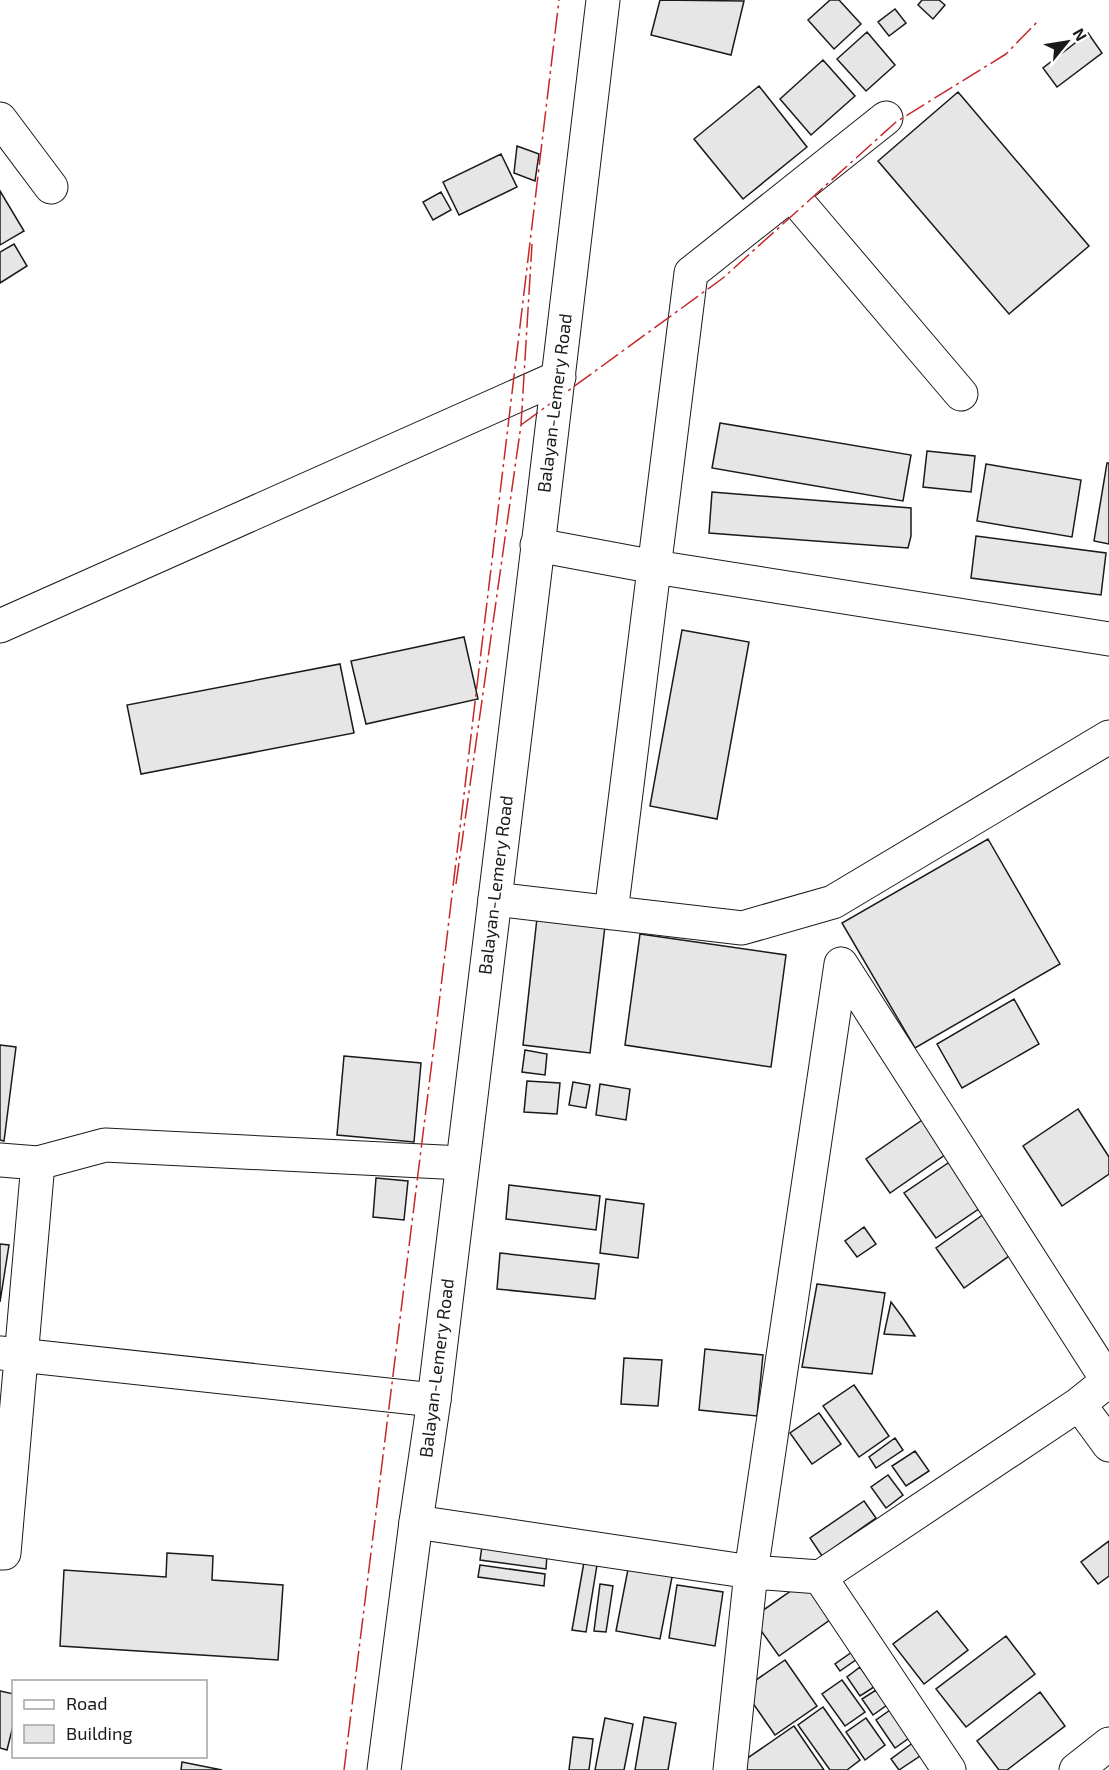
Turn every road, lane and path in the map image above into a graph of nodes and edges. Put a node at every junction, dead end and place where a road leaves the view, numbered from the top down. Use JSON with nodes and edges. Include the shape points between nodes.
{"nodes":[{"id":1,"x":603,"y":0,"type":"edge"},
{"id":2,"x":886,"y":118,"type":"dead end"},
{"id":3,"x":0,"y":119,"type":"edge"},
{"id":4,"x":51,"y":187,"type":"dead end"},
{"id":5,"x":791,"y":194,"type":"junction"},
{"id":6,"x":559,"y":377,"type":"junction"},
{"id":7,"x":960,"y":394,"type":"dead end"},
{"id":8,"x":537,"y":545,"type":"junction"},
{"id":9,"x":655,"y":567,"type":"junction"},
{"id":10,"x":0,"y":626,"type":"edge"},
{"id":11,"x":1109,"y":639,"type":"edge"},
{"id":12,"x":1109,"y":737,"type":"edge"},
{"id":13,"x":495,"y":898,"type":"junction"},
{"id":14,"x":611,"y":913,"type":"junction"},
{"id":15,"x":0,"y":1160,"type":"edge"},
{"id":16,"x":39,"y":1163,"type":"junction"},
{"id":17,"x":462,"y":1163,"type":"junction"},
{"id":18,"x":11,"y":1354,"type":"edge"},
{"id":19,"x":1108,"y":1380,"type":"edge"},
{"id":20,"x":434,"y":1400,"type":"junction"},
{"id":21,"x":1079,"y":1404,"type":"junction"},
{"id":22,"x":1109,"y":1445,"type":"edge"},
{"id":23,"x":416,"y":1522,"type":"junction"},
{"id":24,"x":0,"y":1553,"type":"edge"},
{"id":25,"x":751,"y":1572,"type":"junction"},
{"id":26,"x":820,"y":1577,"type":"junction"},
{"id":27,"x":1109,"y":1744,"type":"edge"},
{"id":28,"x":384,"y":1770,"type":"edge"},
{"id":29,"x":730,"y":1770,"type":"edge"},
{"id":30,"x":949,"y":1770,"type":"edge"},
{"id":31,"x":1076,"y":1770,"type":"edge"}],
"edges":[{"from":1,"to":6,"type":"street","name":"Balayan-Lemery Road"},
{"from":2,"to":5,"type":"street"},
{"from":3,"to":4,"type":"street"},
{"from":5,"to":7,"type":"street"},
{"from":5,"to":9,"type":"street","via":[[691,273]]},
{"from":6,"to":8,"type":"street","name":"Balayan-Lemery Road"},
{"from":6,"to":10,"type":"street"},
{"from":8,"to":9,"type":"street"},
{"from":8,"to":13,"type":"street","name":"Balayan-Lemery Road"},
{"from":9,"to":11,"type":"street"},
{"from":9,"to":14,"type":"street"},
{"from":12,"to":14,"type":"street","via":[[833,902],[742,928]]},
{"from":13,"to":14,"type":"street"},
{"from":13,"to":17,"type":"street","name":"Balayan-Lemery Road"},
{"from":15,"to":16,"type":"street"},
{"from":16,"to":17,"type":"street","via":[[105,1145]]},
{"from":16,"to":18,"type":"street"},
{"from":17,"to":20,"type":"street","name":"Balayan-Lemery Road"},
{"from":18,"to":20,"type":"street"},
{"from":18,"to":24,"type":"street","via":[[4,1553]]},
{"from":19,"to":21,"type":"street"},
{"from":19,"to":25,"type":"street","via":[[842,964]]},
{"from":20,"to":23,"type":"street","name":"Balayan-Lemery Road"},
{"from":21,"to":22,"type":"street"},
{"from":21,"to":26,"type":"street"},
{"from":23,"to":25,"type":"street"},
{"from":23,"to":28,"type":"street","name":"Balayan-Lemery Road"},
{"from":25,"to":26,"type":"street"},
{"from":25,"to":29,"type":"street"},
{"from":26,"to":30,"type":"street"},
{"from":27,"to":31,"type":"street"}]}
